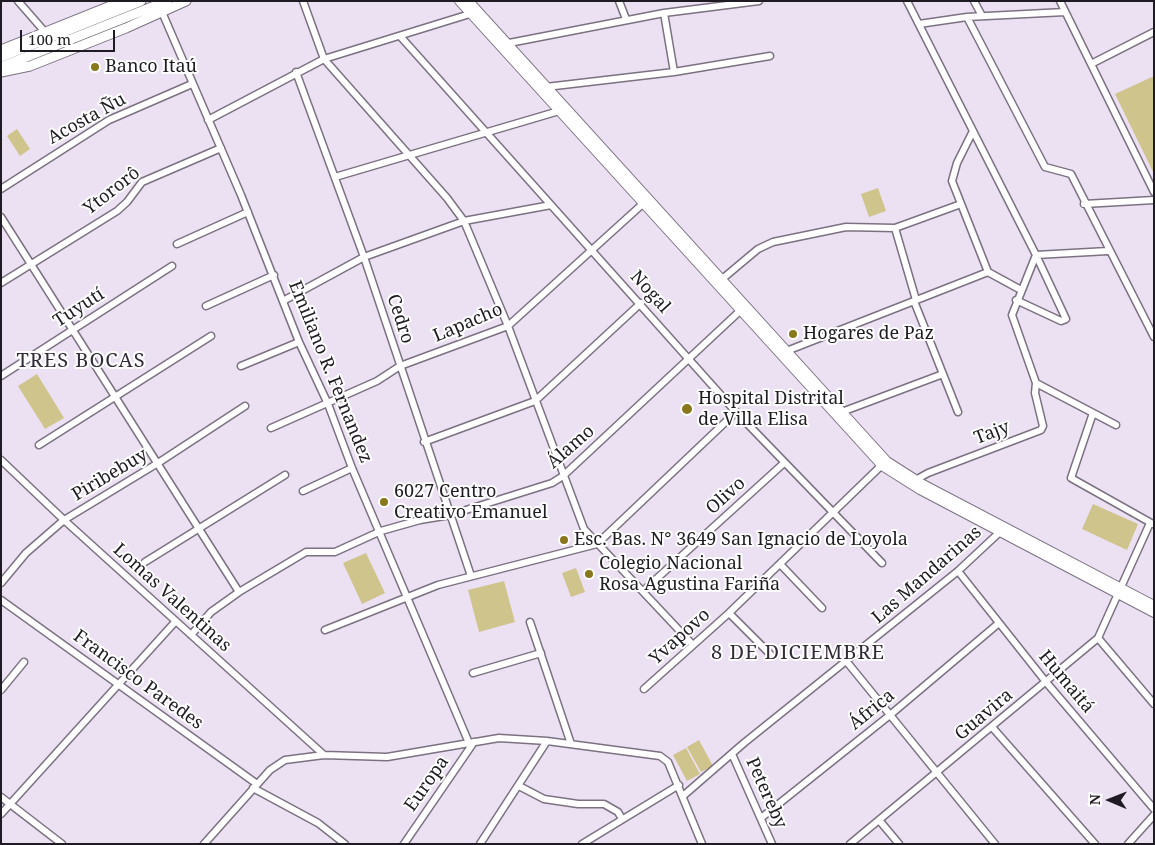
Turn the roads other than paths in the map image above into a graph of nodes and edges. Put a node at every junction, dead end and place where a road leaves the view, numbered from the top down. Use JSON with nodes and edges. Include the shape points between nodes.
{"nodes":[{"id":1,"x":18,"y":1,"type":"edge"},
{"id":2,"x":122,"y":1,"type":"edge"},
{"id":3,"x":141,"y":1,"type":"edge"},
{"id":4,"x":167,"y":1,"type":"edge"},
{"id":5,"x":186,"y":1,"type":"edge"},
{"id":6,"x":303,"y":1,"type":"edge"},
{"id":7,"x":459,"y":1,"type":"edge"},
{"id":8,"x":469,"y":1,"type":"edge"},
{"id":9,"x":620,"y":1,"type":"edge"},
{"id":10,"x":906,"y":1,"type":"edge"},
{"id":11,"x":974,"y":1,"type":"edge"},
{"id":12,"x":1060,"y":1,"type":"edge"},
{"id":13,"x":755,"y":2,"type":"edge"},
{"id":14,"x":162,"y":12,"type":"junction"},
{"id":15,"x":479,"y":12,"type":"junction"},
{"id":16,"x":664,"y":12,"type":"junction"},
{"id":17,"x":1065,"y":12,"type":"junction"},
{"id":18,"x":470,"y":14,"type":"junction"},
{"id":19,"x":982,"y":16,"type":"junction"},
{"id":20,"x":967,"y":17,"type":"junction"},
{"id":21,"x":626,"y":19,"type":"junction"},
{"id":22,"x":919,"y":24,"type":"junction"},
{"id":23,"x":45,"y":32,"type":"junction"},
{"id":24,"x":1154,"y":32,"type":"edge"},
{"id":25,"x":400,"y":36,"type":"junction"},
{"id":26,"x":503,"y":44,"type":"junction"},
{"id":27,"x":1,"y":50,"type":"edge"},
{"id":28,"x":770,"y":56,"type":"dead end"},
{"id":29,"x":1,"y":57,"type":"edge"},
{"id":30,"x":324,"y":59,"type":"junction"},
{"id":31,"x":1092,"y":64,"type":"junction"},
{"id":32,"x":1,"y":67,"type":"edge"},
{"id":33,"x":1,"y":72,"type":"edge"},
{"id":34,"x":296,"y":72,"type":"junction"},
{"id":35,"x":674,"y":72,"type":"junction"},
{"id":36,"x":192,"y":84,"type":"junction"},
{"id":37,"x":546,"y":87,"type":"junction"},
{"id":38,"x":550,"y":96,"type":"junction"},
{"id":39,"x":559,"y":111,"type":"junction"},
{"id":40,"x":208,"y":120,"type":"junction"},
{"id":41,"x":973,"y":131,"type":"junction"},
{"id":42,"x":486,"y":132,"type":"junction"},
{"id":43,"x":221,"y":148,"type":"junction"},
{"id":44,"x":407,"y":154,"type":"junction"},
{"id":45,"x":335,"y":177,"type":"junction"},
{"id":46,"x":1,"y":189,"type":"edge"},
{"id":47,"x":1154,"y":192,"type":"edge"},
{"id":48,"x":1154,"y":200,"type":"edge"},
{"id":49,"x":645,"y":202,"type":"junction"},
{"id":50,"x":960,"y":204,"type":"junction"},
{"id":51,"x":1084,"y":204,"type":"junction"},
{"id":52,"x":551,"y":205,"type":"junction"},
{"id":53,"x":248,"y":212,"type":"junction"},
{"id":54,"x":1,"y":217,"type":"edge"},
{"id":55,"x":464,"y":222,"type":"junction"},
{"id":56,"x":895,"y":228,"type":"junction"},
{"id":57,"x":177,"y":244,"type":"dead end"},
{"id":58,"x":591,"y":251,"type":"junction"},
{"id":59,"x":1108,"y":251,"type":"junction"},
{"id":60,"x":1036,"y":255,"type":"junction"},
{"id":61,"x":364,"y":257,"type":"junction"},
{"id":62,"x":32,"y":264,"type":"junction"},
{"id":63,"x":172,"y":266,"type":"dead end"},
{"id":64,"x":988,"y":272,"type":"junction"},
{"id":65,"x":274,"y":275,"type":"junction"},
{"id":66,"x":721,"y":280,"type":"junction"},
{"id":67,"x":1,"y":283,"type":"edge"},
{"id":68,"x":1021,"y":290,"type":"junction"},
{"id":69,"x":284,"y":300,"type":"junction"},
{"id":70,"x":915,"y":300,"type":"junction"},
{"id":71,"x":1016,"y":300,"type":"junction"},
{"id":72,"x":641,"y":303,"type":"junction"},
{"id":73,"x":206,"y":306,"type":"dead end"},
{"id":74,"x":743,"y":308,"type":"junction"},
{"id":75,"x":508,"y":326,"type":"junction"},
{"id":76,"x":74,"y":330,"type":"junction"},
{"id":77,"x":212,"y":336,"type":"dead end"},
{"id":78,"x":1154,"y":337,"type":"edge"},
{"id":79,"x":299,"y":342,"type":"junction"},
{"id":80,"x":783,"y":353,"type":"junction"},
{"id":81,"x":690,"y":359,"type":"junction"},
{"id":82,"x":241,"y":366,"type":"dead end"},
{"id":83,"x":400,"y":366,"type":"junction"},
{"id":84,"x":943,"y":374,"type":"junction"},
{"id":85,"x":1,"y":376,"type":"edge"},
{"id":86,"x":1036,"y":383,"type":"junction"},
{"id":87,"x":115,"y":396,"type":"junction"},
{"id":88,"x":536,"y":401,"type":"junction"},
{"id":89,"x":328,"y":404,"type":"junction"},
{"id":90,"x":245,"y":406,"type":"dead end"},
{"id":91,"x":736,"y":412,"type":"junction"},
{"id":92,"x":958,"y":412,"type":"dead end"},
{"id":93,"x":839,"y":413,"type":"junction"},
{"id":94,"x":1094,"y":413,"type":"junction"},
{"id":95,"x":1116,"y":425,"type":"dead end"},
{"id":96,"x":271,"y":428,"type":"dead end"},
{"id":97,"x":424,"y":442,"type":"junction"},
{"id":98,"x":38,"y":445,"type":"dead end"},
{"id":99,"x":1,"y":460,"type":"edge"},
{"id":100,"x":784,"y":463,"type":"junction"},
{"id":101,"x":885,"y":463,"type":"junction"},
{"id":102,"x":158,"y":464,"type":"junction"},
{"id":103,"x":352,"y":468,"type":"junction"},
{"id":104,"x":285,"y":475,"type":"dead end"},
{"id":105,"x":563,"y":476,"type":"junction"},
{"id":106,"x":912,"y":482,"type":"junction"},
{"id":107,"x":303,"y":491,"type":"dead end"},
{"id":108,"x":832,"y":514,"type":"junction"},
{"id":109,"x":450,"y":515,"type":"junction"},
{"id":110,"x":64,"y":520,"type":"junction"},
{"id":111,"x":1152,"y":523,"type":"edge"},
{"id":112,"x":198,"y":527,"type":"junction"},
{"id":113,"x":1002,"y":530,"type":"junction"},
{"id":114,"x":381,"y":531,"type":"junction"},
{"id":115,"x":597,"y":544,"type":"junction"},
{"id":116,"x":145,"y":562,"type":"dead end"},
{"id":117,"x":882,"y":563,"type":"dead end"},
{"id":118,"x":780,"y":564,"type":"junction"},
{"id":119,"x":958,"y":571,"type":"junction"},
{"id":120,"x":471,"y":576,"type":"junction"},
{"id":121,"x":1,"y":583,"type":"edge"},
{"id":122,"x":643,"y":591,"type":"junction"},
{"id":123,"x":1119,"y":591,"type":"junction"},
{"id":124,"x":239,"y":592,"type":"junction"},
{"id":125,"x":407,"y":596,"type":"junction"},
{"id":126,"x":1,"y":600,"type":"edge"},
{"id":127,"x":1154,"y":605,"type":"edge"},
{"id":128,"x":822,"y":608,"type":"dead end"},
{"id":129,"x":729,"y":613,"type":"junction"},
{"id":130,"x":1154,"y":613,"type":"edge"},
{"id":131,"x":175,"y":622,"type":"junction"},
{"id":132,"x":530,"y":622,"type":"dead end"},
{"id":133,"x":999,"y":623,"type":"junction"},
{"id":134,"x":326,"y":630,"type":"dead end"},
{"id":135,"x":191,"y":635,"type":"junction"},
{"id":136,"x":1098,"y":638,"type":"junction"},
{"id":137,"x":693,"y":645,"type":"junction"},
{"id":138,"x":541,"y":652,"type":"junction"},
{"id":139,"x":771,"y":655,"type":"dead end"},
{"id":140,"x":24,"y":662,"type":"dead end"},
{"id":141,"x":847,"y":662,"type":"junction"},
{"id":142,"x":472,"y":673,"type":"dead end"},
{"id":143,"x":1046,"y":682,"type":"junction"},
{"id":144,"x":119,"y":684,"type":"junction"},
{"id":145,"x":644,"y":689,"type":"dead end"},
{"id":146,"x":1,"y":690,"type":"edge"},
{"id":147,"x":1154,"y":704,"type":"edge"},
{"id":148,"x":890,"y":715,"type":"junction"},
{"id":149,"x":992,"y":727,"type":"junction"},
{"id":150,"x":547,"y":741,"type":"junction"},
{"id":151,"x":472,"y":743,"type":"junction"},
{"id":152,"x":572,"y":744,"type":"junction"},
{"id":153,"x":732,"y":754,"type":"junction"},
{"id":154,"x":324,"y":755,"type":"junction"},
{"id":155,"x":937,"y":772,"type":"junction"},
{"id":156,"x":255,"y":786,"type":"junction"},
{"id":157,"x":519,"y":786,"type":"junction"},
{"id":158,"x":679,"y":786,"type":"junction"},
{"id":159,"x":683,"y":796,"type":"junction"},
{"id":160,"x":1,"y":797,"type":"edge"},
{"id":161,"x":11,"y":804,"type":"junction"},
{"id":162,"x":1154,"y":809,"type":"edge"},
{"id":163,"x":1,"y":814,"type":"edge"},
{"id":164,"x":1154,"y":815,"type":"edge"},
{"id":165,"x":761,"y":818,"type":"junction"},
{"id":166,"x":622,"y":820,"type":"junction"},
{"id":167,"x":878,"y":820,"type":"junction"},
{"id":168,"x":700,"y":843,"type":"edge"},
{"id":169,"x":62,"y":844,"type":"edge"},
{"id":170,"x":204,"y":844,"type":"edge"},
{"id":171,"x":345,"y":844,"type":"edge"},
{"id":172,"x":404,"y":844,"type":"edge"},
{"id":173,"x":480,"y":844,"type":"edge"},
{"id":174,"x":582,"y":844,"type":"edge"},
{"id":175,"x":772,"y":844,"type":"edge"},
{"id":176,"x":850,"y":844,"type":"edge"},
{"id":177,"x":899,"y":844,"type":"edge"},
{"id":178,"x":995,"y":844,"type":"edge"},
{"id":179,"x":1095,"y":844,"type":"edge"},
{"id":180,"x":1128,"y":844,"type":"edge"}],
"edges":[{"from":1,"to":23,"type":"street"},
{"from":2,"to":23,"type":"highway"},
{"from":3,"to":29,"type":"highway"},
{"from":4,"to":32,"type":"highway"},
{"from":5,"to":14,"type":"highway"},
{"from":6,"to":30,"type":"street"},
{"from":7,"to":18,"type":"main road"},
{"from":8,"to":15,"type":"main road"},
{"from":9,"to":21,"type":"street"},
{"from":10,"to":22,"type":"street"},
{"from":11,"to":19,"type":"street"},
{"from":12,"to":17,"type":"street"},
{"from":13,"to":16,"type":"street"},
{"from":14,"to":33,"type":"highway","via":[[30,66]]},
{"from":14,"to":36,"type":"street","name":"Emiliano R. Fernandez"},
{"from":15,"to":18,"type":"street"},
{"from":15,"to":26,"type":"main road"},
{"from":16,"to":21,"type":"street"},
{"from":16,"to":35,"type":"street"},
{"from":17,"to":19,"type":"street"},
{"from":17,"to":31,"type":"street"},
{"from":18,"to":25,"type":"street"},
{"from":18,"to":26,"type":"main road"},
{"from":19,"to":20,"type":"street"},
{"from":20,"to":22,"type":"street"},
{"from":20,"to":51,"type":"street","via":[[1045,167],[1069,172]]},
{"from":21,"to":26,"type":"street"},
{"from":22,"to":41,"type":"street"},
{"from":23,"to":27,"type":"highway"},
{"from":24,"to":31,"type":"street"},
{"from":25,"to":30,"type":"street"},
{"from":25,"to":42,"type":"street","name":"Nogal"},
{"from":26,"to":37,"type":"main road"},
{"from":26,"to":38,"type":"main road"},
{"from":28,"to":35,"type":"street"},
{"from":30,"to":34,"type":"street"},
{"from":30,"to":44,"type":"street"},
{"from":31,"to":47,"type":"street"},
{"from":34,"to":40,"type":"street"},
{"from":34,"to":45,"type":"street","name":"Cedro"},
{"from":35,"to":37,"type":"street"},
{"from":36,"to":40,"type":"street","name":"Emiliano R. Fernandez"},
{"from":36,"to":46,"type":"street","name":"Acosta Ñu","via":[[109,120]]},
{"from":37,"to":38,"type":"main road"},
{"from":38,"to":39,"type":"main road"},
{"from":38,"to":49,"type":"main road"},
{"from":39,"to":42,"type":"street"},
{"from":39,"to":49,"type":"main road"},
{"from":40,"to":43,"type":"street","name":"Emiliano R. Fernandez"},
{"from":41,"to":50,"type":"street","via":[[952,175]]},
{"from":41,"to":60,"type":"street"},
{"from":42,"to":44,"type":"street"},
{"from":42,"to":52,"type":"street","name":"Nogal"},
{"from":43,"to":53,"type":"street","name":"Emiliano R. Fernandez"},
{"from":43,"to":62,"type":"street","name":"Ytororô","via":[[142,182],[117,211]]},
{"from":44,"to":45,"type":"street"},
{"from":44,"to":55,"type":"street"},
{"from":45,"to":61,"type":"street","name":"Cedro"},
{"from":48,"to":51,"type":"street"},
{"from":49,"to":58,"type":"street","name":"Lapacho"},
{"from":49,"to":66,"type":"main road"},
{"from":49,"to":74,"type":"main road"},
{"from":50,"to":56,"type":"street"},
{"from":50,"to":64,"type":"street"},
{"from":51,"to":59,"type":"street"},
{"from":52,"to":55,"type":"street"},
{"from":52,"to":58,"type":"street","name":"Nogal"},
{"from":53,"to":57,"type":"street"},
{"from":53,"to":65,"type":"street","name":"Emiliano R. Fernandez"},
{"from":54,"to":62,"type":"street"},
{"from":55,"to":61,"type":"street"},
{"from":55,"to":75,"type":"street"},
{"from":56,"to":66,"type":"street","via":[[846,227],[773,242],[758,249]]},
{"from":56,"to":70,"type":"street"},
{"from":58,"to":72,"type":"street","name":"Nogal"},
{"from":58,"to":75,"type":"street","name":"Lapacho"},
{"from":59,"to":60,"type":"street"},
{"from":59,"to":78,"type":"street"},
{"from":60,"to":68,"type":"street"},
{"from":60,"to":71,"type":"street","via":[[1066,319],[1061,321]]},
{"from":61,"to":69,"type":"street"},
{"from":61,"to":83,"type":"street","name":"Cedro"},
{"from":62,"to":67,"type":"street","name":"Ytororô"},
{"from":62,"to":76,"type":"street"},
{"from":63,"to":76,"type":"street","name":"Tuyutí"},
{"from":64,"to":68,"type":"street"},
{"from":64,"to":70,"type":"street"},
{"from":65,"to":69,"type":"street","name":"Emiliano R. Fernandez"},
{"from":65,"to":73,"type":"street"},
{"from":66,"to":74,"type":"main road"},
{"from":68,"to":71,"type":"street"},
{"from":69,"to":79,"type":"street","name":"Emiliano R. Fernandez"},
{"from":70,"to":80,"type":"street"},
{"from":70,"to":84,"type":"street"},
{"from":71,"to":86,"type":"street","via":[[1012,315]]},
{"from":72,"to":81,"type":"street","name":"Nogal"},
{"from":72,"to":88,"type":"street"},
{"from":74,"to":80,"type":"main road"},
{"from":74,"to":81,"type":"street","name":"Álamo"},
{"from":75,"to":83,"type":"street","name":"Lapacho"},
{"from":75,"to":88,"type":"street"},
{"from":76,"to":85,"type":"street","name":"Tuyutí"},
{"from":76,"to":87,"type":"street"},
{"from":77,"to":87,"type":"street"},
{"from":79,"to":82,"type":"street"},
{"from":79,"to":89,"type":"street","name":"Emiliano R. Fernandez"},
{"from":80,"to":93,"type":"main road"},
{"from":81,"to":91,"type":"street","name":"Nogal"},
{"from":81,"to":105,"type":"street","name":"Álamo"},
{"from":83,"to":89,"type":"street","name":"Lapacho","via":[[377,381]]},
{"from":83,"to":97,"type":"street","name":"Cedro"},
{"from":84,"to":92,"type":"street"},
{"from":84,"to":93,"type":"street"},
{"from":86,"to":94,"type":"street"},
{"from":86,"to":106,"type":"street","name":"Tajy","via":[[1041,430]]},
{"from":87,"to":98,"type":"street"},
{"from":87,"to":102,"type":"street"},
{"from":88,"to":97,"type":"street"},
{"from":88,"to":105,"type":"street"},
{"from":89,"to":96,"type":"street","name":"Lapacho"},
{"from":89,"to":103,"type":"street","name":"Emiliano R. Fernandez"},
{"from":90,"to":102,"type":"street","name":"Piribebuy"},
{"from":91,"to":100,"type":"street","name":"Nogal"},
{"from":91,"to":115,"type":"street"},
{"from":93,"to":101,"type":"main road"},
{"from":94,"to":95,"type":"street"},
{"from":94,"to":111,"type":"street","via":[[1071,478]]},
{"from":97,"to":109,"type":"street","name":"Cedro"},
{"from":99,"to":110,"type":"street","name":"Lomas Valentinas"},
{"from":100,"to":108,"type":"street","name":"Nogal"},
{"from":100,"to":122,"type":"street","name":"Olivo"},
{"from":101,"to":106,"type":"main road"},
{"from":101,"to":108,"type":"street","name":"Yvapovo"},
{"from":102,"to":110,"type":"street","name":"Piribebuy"},
{"from":102,"to":112,"type":"street"},
{"from":103,"to":107,"type":"street"},
{"from":103,"to":114,"type":"street","name":"Emiliano R. Fernandez"},
{"from":104,"to":112,"type":"street"},
{"from":105,"to":109,"type":"street","name":"Álamo"},
{"from":105,"to":115,"type":"street","via":[[584,529]]},
{"from":106,"to":113,"type":"main road"},
{"from":108,"to":117,"type":"street","name":"Nogal"},
{"from":108,"to":118,"type":"street","name":"Yvapovo"},
{"from":109,"to":114,"type":"street","name":"Álamo"},
{"from":109,"to":120,"type":"street","name":"Cedro"},
{"from":110,"to":121,"type":"street","name":"Piribebuy","via":[[26,553]]},
{"from":110,"to":131,"type":"street","name":"Lomas Valentinas"},
{"from":111,"to":123,"type":"street","name":"Guavira"},
{"from":112,"to":116,"type":"street"},
{"from":112,"to":124,"type":"street"},
{"from":113,"to":119,"type":"street","name":"Las Mandarinas"},
{"from":113,"to":123,"type":"main road"},
{"from":114,"to":124,"type":"street","name":"Álamo","via":[[335,552],[306,552]]},
{"from":114,"to":125,"type":"street","name":"Emiliano R. Fernandez"},
{"from":115,"to":120,"type":"street"},
{"from":115,"to":122,"type":"street"},
{"from":118,"to":128,"type":"street"},
{"from":118,"to":129,"type":"street","name":"Yvapovo"},
{"from":119,"to":133,"type":"street","name":"Humaitá"},
{"from":119,"to":141,"type":"street","name":"Las Mandarinas"},
{"from":120,"to":125,"type":"street"},
{"from":122,"to":137,"type":"street"},
{"from":123,"to":127,"type":"main road"},
{"from":123,"to":130,"type":"main road"},
{"from":123,"to":136,"type":"street","name":"Guavira"},
{"from":124,"to":135,"type":"street","name":"Álamo","via":[[211,612]]},
{"from":125,"to":134,"type":"street"},
{"from":125,"to":151,"type":"street","name":"Emiliano R. Fernandez"},
{"from":126,"to":144,"type":"street","name":"Francisco Paredes"},
{"from":129,"to":137,"type":"street","name":"Yvapovo"},
{"from":129,"to":139,"type":"street"},
{"from":131,"to":135,"type":"street","name":"Lomas Valentinas"},
{"from":131,"to":144,"type":"street"},
{"from":132,"to":138,"type":"street"},
{"from":133,"to":143,"type":"street","name":"Humaitá"},
{"from":133,"to":148,"type":"street","name":"África"},
{"from":135,"to":154,"type":"street","name":"Lomas Valentinas"},
{"from":136,"to":143,"type":"street","name":"Guavira"},
{"from":136,"to":147,"type":"street"},
{"from":137,"to":145,"type":"street","name":"Yvapovo"},
{"from":138,"to":142,"type":"street"},
{"from":138,"to":152,"type":"street"},
{"from":140,"to":146,"type":"street"},
{"from":141,"to":148,"type":"street"},
{"from":141,"to":153,"type":"street","name":"Las Mandarinas"},
{"from":143,"to":149,"type":"street","name":"Guavira"},
{"from":143,"to":162,"type":"street","name":"Humaitá"},
{"from":144,"to":156,"type":"street","name":"Francisco Paredes"},
{"from":144,"to":161,"type":"street"},
{"from":148,"to":155,"type":"street"},
{"from":148,"to":165,"type":"street","name":"África"},
{"from":149,"to":155,"type":"street","name":"Guavira"},
{"from":149,"to":179,"type":"street"},
{"from":150,"to":151,"type":"street","via":[[500,738]]},
{"from":150,"to":152,"type":"street"},
{"from":150,"to":157,"type":"street"},
{"from":151,"to":154,"type":"street","via":[[387,757]]},
{"from":151,"to":172,"type":"street","name":"Europa"},
{"from":152,"to":158,"type":"street","via":[[660,756],[668,762]]},
{"from":153,"to":159,"type":"street","name":"Las Mandarinas"},
{"from":153,"to":165,"type":"street","name":"Petereby"},
{"from":154,"to":156,"type":"street","via":[[286,760],[270,770]]},
{"from":155,"to":167,"type":"street","name":"Guavira"},
{"from":155,"to":178,"type":"street"},
{"from":156,"to":170,"type":"street"},
{"from":156,"to":171,"type":"street","name":"Francisco Paredes","via":[[318,823]]},
{"from":157,"to":166,"type":"street","via":[[544,800],[604,804],[618,812]]},
{"from":157,"to":173,"type":"street"},
{"from":158,"to":159,"type":"street"},
{"from":158,"to":166,"type":"street"},
{"from":159,"to":168,"type":"street"},
{"from":160,"to":161,"type":"street"},
{"from":161,"to":163,"type":"street"},
{"from":161,"to":169,"type":"street"},
{"from":164,"to":180,"type":"street"},
{"from":165,"to":175,"type":"street","name":"Petereby"},
{"from":166,"to":174,"type":"street"},
{"from":167,"to":176,"type":"street","name":"Guavira"},
{"from":167,"to":177,"type":"street"}]}
